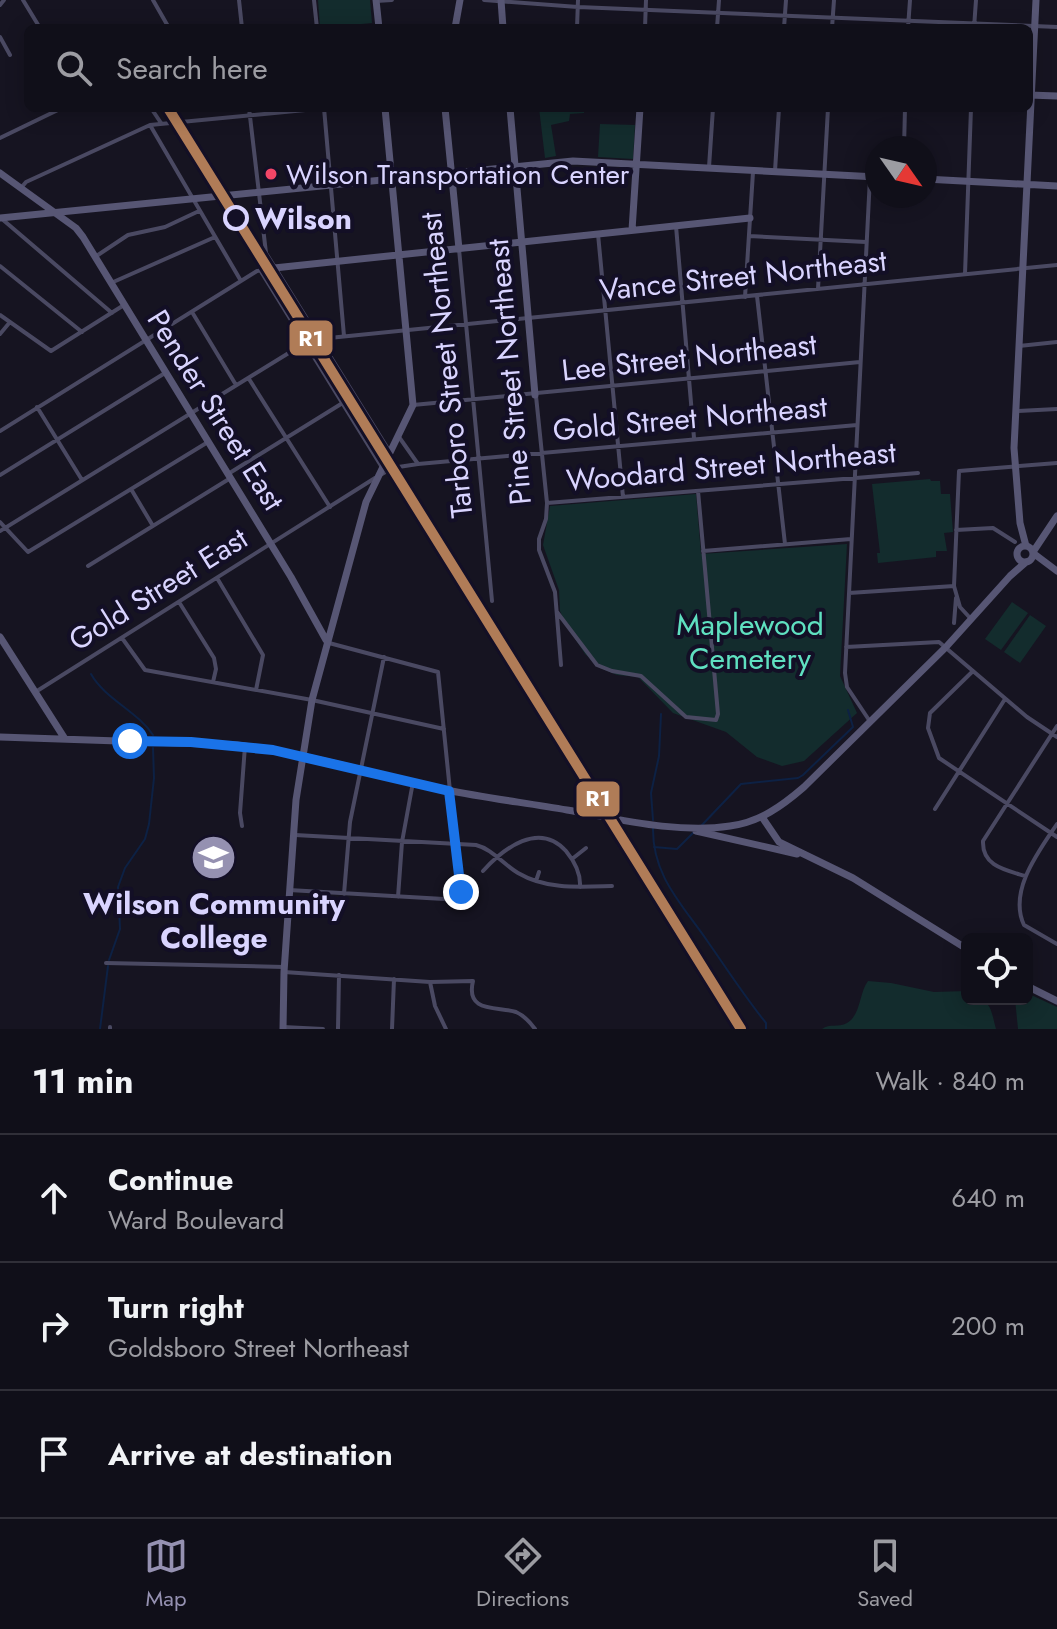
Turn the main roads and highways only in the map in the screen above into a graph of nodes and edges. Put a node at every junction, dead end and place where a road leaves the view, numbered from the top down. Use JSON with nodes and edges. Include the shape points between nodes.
{"nodes":[{"id":1,"x":460,"y":0,"type":"edge"},
{"id":2,"x":1036,"y":0,"type":"edge"},
{"id":3,"x":376,"y":1,"type":"edge"},
{"id":4,"x":501,"y":2,"type":"edge"},
{"id":5,"x":379,"y":24,"type":"edge"},
{"id":6,"x":456,"y":24,"type":"edge"},
{"id":7,"x":503,"y":24,"type":"edge"},
{"id":8,"x":1033,"y":54,"type":"edge"},
{"id":9,"x":1033,"y":95,"type":"edge"},
{"id":10,"x":1057,"y":96,"type":"edge"},
{"id":11,"x":385,"y":112,"type":"edge"},
{"id":12,"x":445,"y":112,"type":"edge"},
{"id":13,"x":510,"y":112,"type":"edge"},
{"id":14,"x":640,"y":112,"type":"edge"},
{"id":15,"x":1030,"y":112,"type":"edge"},
{"id":16,"x":636,"y":164,"type":"junction"},
{"id":17,"x":515,"y":167,"type":"junction"},
{"id":18,"x":0,"y":173,"type":"edge"},
{"id":19,"x":451,"y":173,"type":"junction"},
{"id":20,"x":865,"y":176,"type":"edge"},
{"id":21,"x":393,"y":178,"type":"junction"},
{"id":22,"x":937,"y":180,"type":"edge"},
{"id":23,"x":1028,"y":184,"type":"junction"},
{"id":24,"x":1057,"y":186,"type":"edge"},
{"id":25,"x":79,"y":210,"type":"junction"},
{"id":26,"x":53,"y":212,"type":"junction"},
{"id":27,"x":0,"y":218,"type":"edge"},
{"id":28,"x":750,"y":218,"type":"road end"},
{"id":29,"x":76,"y":228,"type":"junction"},
{"id":30,"x":632,"y":230,"type":"junction"},
{"id":31,"x":522,"y":242,"type":"junction"},
{"id":32,"x":459,"y":249,"type":"junction"},
{"id":33,"x":400,"y":255,"type":"junction"},
{"id":34,"x":270,"y":269,"type":"road end"},
{"id":35,"x":535,"y":395,"type":"road end"},
{"id":36,"x":1057,"y":516,"type":"edge"},
{"id":37,"x":1025,"y":552,"type":"junction"},
{"id":38,"x":1057,"y":571,"type":"edge"},
{"id":39,"x":0,"y":637,"type":"edge"},
{"id":40,"x":327,"y":642,"type":"junction"},
{"id":41,"x":4,"y":652,"type":"edge"},
{"id":42,"x":0,"y":737,"type":"edge"},
{"id":43,"x":65,"y":739,"type":"junction"},
{"id":44,"x":302,"y":756,"type":"junction"},
{"id":45,"x":762,"y":817,"type":"junction"},
{"id":46,"x":684,"y":828,"type":"junction"},
{"id":47,"x":818,"y":860,"type":"junction"},
{"id":48,"x":961,"y":945,"type":"edge"},
{"id":49,"x":1033,"y":989,"type":"edge"},
{"id":50,"x":1057,"y":1001,"type":"edge"},
{"id":51,"x":283,"y":1028,"type":"edge"}],
"edges":[{"from":1,"to":6,"type":"main road"},
{"from":2,"to":8,"type":"main road"},
{"from":3,"to":5,"type":"main road"},
{"from":4,"to":7,"type":"main road"},
{"from":9,"to":10,"type":"main road"},
{"from":11,"to":21,"type":"main road"},
{"from":12,"to":19,"type":"main road","name":"Tarboro Street Northeast"},
{"from":13,"to":17,"type":"main road","name":"Pine Street Northeast"},
{"from":14,"to":16,"type":"main road"},
{"from":15,"to":23,"type":"main road"},
{"from":16,"to":17,"type":"main road","via":[[573,161]]},
{"from":16,"to":20,"type":"main road"},
{"from":16,"to":30,"type":"main road"},
{"from":17,"to":19,"type":"main road"},
{"from":17,"to":31,"type":"main road","name":"Pine Street Northeast"},
{"from":18,"to":26,"type":"main road","name":"Pender Street East"},
{"from":19,"to":21,"type":"main road"},
{"from":19,"to":32,"type":"main road","name":"Tarboro Street Northeast"},
{"from":21,"to":25,"type":"main road"},
{"from":21,"to":33,"type":"main road"},
{"from":22,"to":23,"type":"main road"},
{"from":23,"to":24,"type":"main road"},
{"from":23,"to":37,"type":"main road","via":[[1015,412]]},
{"from":25,"to":26,"type":"main road"},
{"from":25,"to":29,"type":"main road","via":[[73,218]]},
{"from":26,"to":27,"type":"main road"},
{"from":26,"to":29,"type":"main road","name":"Pender Street East"},
{"from":28,"to":30,"type":"main road"},
{"from":29,"to":40,"type":"main road","name":"Pender Street East"},
{"from":30,"to":31,"type":"main road"},
{"from":31,"to":32,"type":"main road"},
{"from":31,"to":35,"type":"main road","name":"Pine Street Northeast"},
{"from":32,"to":33,"type":"main road"},
{"from":33,"to":34,"type":"main road"},
{"from":33,"to":40,"type":"main road","via":[[413,405],[366,502]]},
{"from":36,"to":37,"type":"main road"},
{"from":37,"to":38,"type":"main road"},
{"from":37,"to":45,"type":"main road","via":[[946,647],[804,787]]},
{"from":39,"to":41,"type":"main road"},
{"from":40,"to":44,"type":"main road"},
{"from":41,"to":43,"type":"main road"},
{"from":42,"to":43,"type":"main road"},
{"from":43,"to":44,"type":"main road","via":[[245,746]]},
{"from":44,"to":46,"type":"main road","via":[[449,791]]},
{"from":44,"to":51,"type":"main road"},
{"from":45,"to":46,"type":"main road","via":[[730,826]]},
{"from":45,"to":47,"type":"main road","via":[[779,842]]},
{"from":46,"to":47,"type":"main road"},
{"from":47,"to":48,"type":"main road"},
{"from":49,"to":50,"type":"main road"}]}
